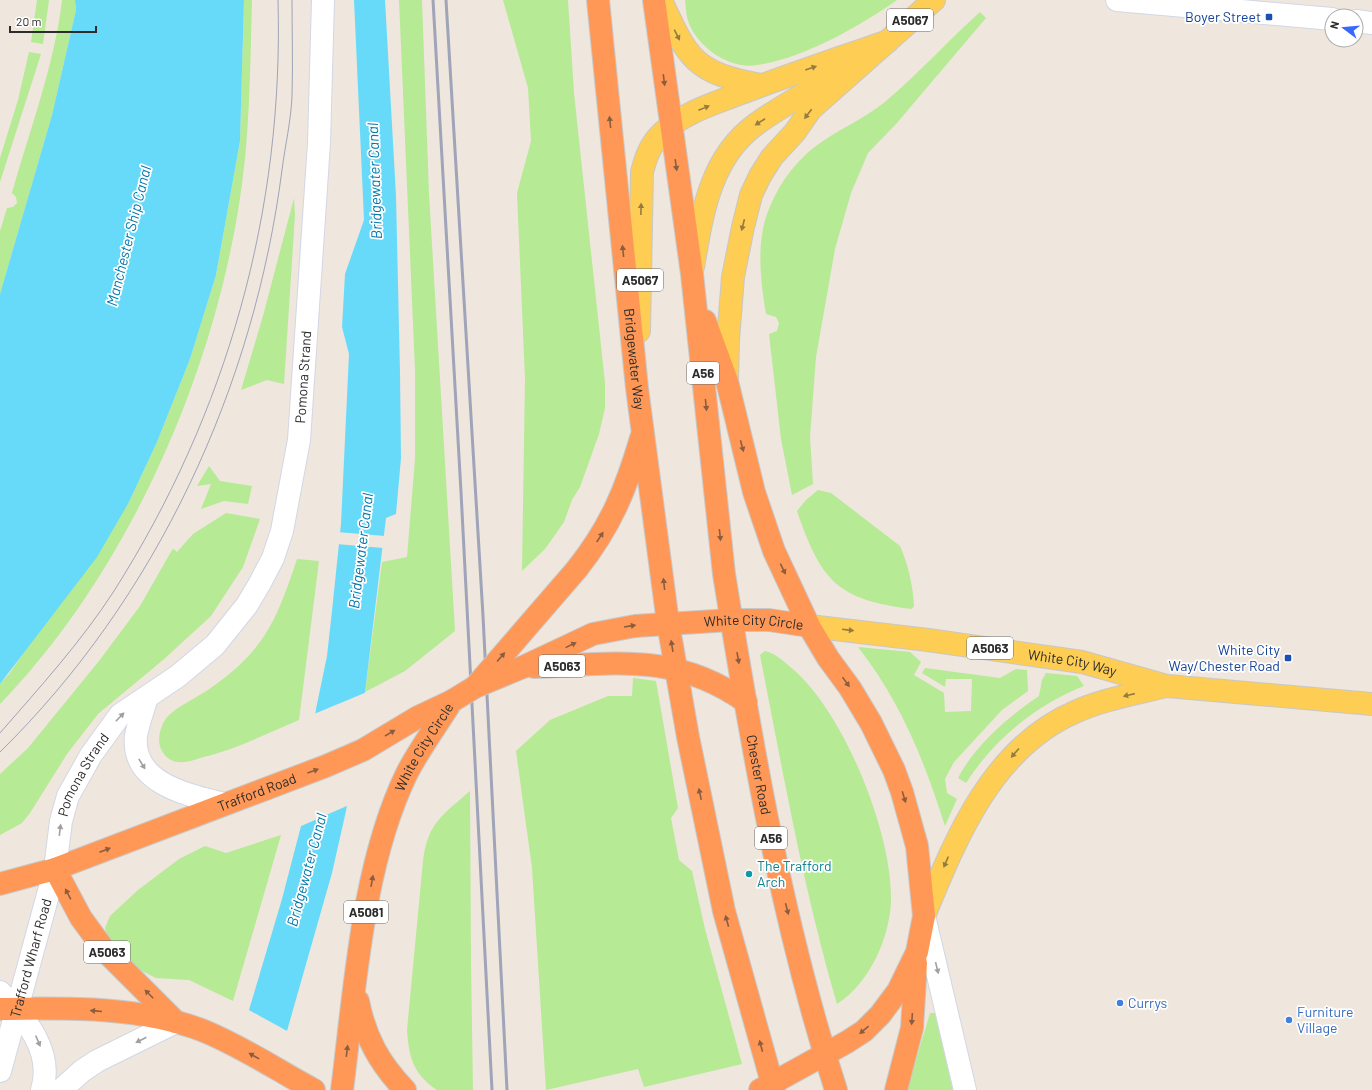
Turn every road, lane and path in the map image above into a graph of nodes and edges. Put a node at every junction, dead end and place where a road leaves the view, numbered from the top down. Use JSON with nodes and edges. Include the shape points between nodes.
{"nodes":[{"id":1,"x":323,"y":0,"type":"edge"},
{"id":2,"x":598,"y":0,"type":"edge"},
{"id":3,"x":654,"y":0,"type":"edge"},
{"id":4,"x":661,"y":0,"type":"edge"},
{"id":5,"x":934,"y":0,"type":"edge"},
{"id":6,"x":1117,"y":0,"type":"edge"},
{"id":7,"x":1324,"y":18,"type":"edge"},
{"id":8,"x":888,"y":41,"type":"junction"},
{"id":9,"x":761,"y":85,"type":"junction"},
{"id":10,"x":670,"y":127,"type":"junction"},
{"id":11,"x":692,"y":281,"type":"junction"},
{"id":12,"x":727,"y":381,"type":"junction"},
{"id":13,"x":637,"y":388,"type":"junction"},
{"id":14,"x":643,"y":433,"type":"junction"},
{"id":15,"x":731,"y":620,"type":"junction"},
{"id":16,"x":668,"y":623,"type":"junction"},
{"id":17,"x":809,"y":626,"type":"junction"},
{"id":18,"x":523,"y":667,"type":"junction"},
{"id":19,"x":676,"y":669,"type":"junction"},
{"id":20,"x":1167,"y":686,"type":"junction"},
{"id":21,"x":475,"y":687,"type":"junction"},
{"id":22,"x":146,"y":700,"type":"junction"},
{"id":23,"x":452,"y":701,"type":"junction"},
{"id":24,"x":746,"y":702,"type":"junction"},
{"id":25,"x":1372,"y":704,"type":"edge"},
{"id":26,"x":224,"y":804,"type":"junction"},
{"id":27,"x":55,"y":869,"type":"junction"},
{"id":28,"x":0,"y":884,"type":"edge"},
{"id":29,"x":924,"y":916,"type":"junction"},
{"id":30,"x":917,"y":952,"type":"junction"},
{"id":31,"x":355,"y":988,"type":"junction"},
{"id":32,"x":0,"y":992,"type":"edge"},
{"id":33,"x":8,"y":1009,"type":"edge"},
{"id":34,"x":176,"y":1022,"type":"junction"},
{"id":35,"x":825,"y":1052,"type":"junction"},
{"id":36,"x":0,"y":1071,"type":"edge"},
{"id":37,"x":768,"y":1088,"type":"edge"},
{"id":38,"x":42,"y":1090,"type":"edge"},
{"id":39,"x":61,"y":1090,"type":"edge"},
{"id":40,"x":314,"y":1090,"type":"edge"},
{"id":41,"x":342,"y":1090,"type":"edge"},
{"id":42,"x":404,"y":1090,"type":"edge"},
{"id":43,"x":836,"y":1090,"type":"edge"},
{"id":44,"x":896,"y":1090,"type":"edge"},
{"id":45,"x":965,"y":1090,"type":"edge"}],
"edges":[{"from":1,"to":22,"type":"street","name":"Pomona Strand","via":[[319,143],[299,440],[282,531],[273,558],[260,583],[233,623],[215,645],[196,662]]},
{"from":13,"to":2,"type":"highway","name":"Bridgewater Way","one_way":true},
{"from":3,"to":10,"type":"highway","number":"A56","one_way":true},
{"from":4,"to":9,"type":"main road","number":"A5067","one_way":true,"via":[[678,37],[691,57],[716,73],[741,82]]},
{"from":5,"to":8,"type":"main road","number":"A5067"},
{"from":6,"to":7,"type":"street"},
{"from":9,"to":8,"type":"main road","number":"A5067","one_way":true},
{"from":8,"to":11,"type":"main road","number":"A5067","one_way":true,"via":[[754,126],[727,154],[709,191]]},
{"from":8,"to":12,"type":"main road","one_way":true,"via":[[811,110],[772,157],[751,195],[733,277]]},
{"from":10,"to":9,"type":"main road","number":"A5067","one_way":true,"via":[[698,110]]},
{"from":10,"to":11,"type":"highway","number":"A56","one_way":true},
{"from":13,"to":10,"type":"main road","number":"A5067","one_way":true,"via":[[642,172],[647,152]]},
{"from":11,"to":12,"type":"highway"},
{"from":11,"to":15,"type":"highway","number":"A56","one_way":true},
{"from":12,"to":17,"type":"highway","one_way":true,"via":[[750,477],[771,544]]},
{"from":13,"to":14,"type":"highway","name":"Bridgewater Way"},
{"from":16,"to":14,"type":"highway","name":"Bridgewater Way","one_way":true},
{"from":21,"to":14,"type":"highway","one_way":true,"bridge":true,"via":[[577,569],[601,537],[625,490]]},
{"from":15,"to":16,"type":"highway","name":"White City Circle","number":"A5063"},
{"from":15,"to":17,"type":"highway","name":"White City Circle","via":[[769,620]]},
{"from":15,"to":24,"type":"highway","name":"Chester Road","number":"A56","one_way":true},
{"from":18,"to":16,"type":"highway","name":"White City Circle","number":"A5063","one_way":true,"via":[[593,634]]},
{"from":19,"to":16,"type":"highway","one_way":true},
{"from":17,"to":20,"type":"main road","name":"White City Way","number":"A5063","one_way":true,"via":[[1082,662]]},
{"from":17,"to":29,"type":"highway","name":"White City Circle","one_way":true,"via":[[871,723],[894,770],[914,831]]},
{"from":18,"to":19,"type":"highway","number":"A5063","via":[[639,663]]},
{"from":18,"to":21,"type":"highway","name":"White City Circle","number":"A5063","bridge":true},
{"from":19,"to":24,"type":"highway","number":"A5063","via":[[699,675],[727,688]]},
{"from":37,"to":19,"type":"highway","one_way":true,"via":[[724,911]]},
{"from":20,"to":25,"type":"main road","name":"White City Way","number":"A5063"},
{"from":20,"to":29,"type":"main road","name":"White City Way","number":"A5063","one_way":true,"via":[[1101,702],[1074,712],[1021,746],[988,786],[948,857]]},
{"from":21,"to":23,"type":"highway","name":"White City Circle","number":"A5063","bridge":true},
{"from":22,"to":26,"type":"street","one_way":true,"via":[[136,736],[138,759],[147,772],[164,785]]},
{"from":27,"to":22,"type":"street","name":"Pomona Strand","one_way":true,"via":[[61,821],[68,796],[95,749],[120,715]]},
{"from":26,"to":23,"type":"highway","name":"Trafford Road","number":"A5063","one_way":true,"via":[[363,750],[418,717]]},
{"from":31,"to":23,"type":"highway","name":"White City Circle","number":"A5081","one_way":true,"via":[[376,860],[392,810],[407,774]]},
{"from":24,"to":35,"type":"highway","name":"Chester Road","number":"A56","one_way":true,"via":[[776,866]]},
{"from":27,"to":26,"type":"highway","name":"Trafford Road","number":"A5063","one_way":true},
{"from":27,"to":28,"type":"highway","name":"Trafford Road"},
{"from":27,"to":33,"type":"street","name":"Trafford Wharf Road"},
{"from":34,"to":27,"type":"highway","number":"A5063","one_way":true,"via":[[106,952],[81,918]]},
{"from":29,"to":30,"type":"highway","name":"White City Circle"},
{"from":29,"to":45,"type":"street","one_way":true},
{"from":30,"to":35,"type":"highway","name":"White City Circle","one_way":true,"via":[[898,991],[880,1015],[864,1031]]},
{"from":30,"to":44,"type":"highway","one_way":true,"via":[[912,1028]]},
{"from":41,"to":31,"type":"highway","name":"White City Circle","number":"A5081","one_way":true},
{"from":31,"to":42,"type":"highway","name":"White City Circle","number":"A5081","via":[[362,1020],[373,1048]]},
{"from":32,"to":33,"type":"street"},
{"from":34,"to":33,"type":"highway","number":"A5063","one_way":true,"via":[[140,1014],[93,1010]]},
{"from":33,"to":36,"type":"street","name":"Trafford Wharf Road"},
{"from":33,"to":38,"type":"street","one_way":true,"via":[[35,1035],[42,1052]]},
{"from":34,"to":39,"type":"street","one_way":true,"via":[[97,1061]]},
{"from":40,"to":34,"type":"highway","number":"A5063","one_way":true,"via":[[232,1044]]},
{"from":35,"to":37,"type":"highway","name":"White City Circle"},
{"from":35,"to":43,"type":"highway","name":"Chester Road","number":"A56"}]}
